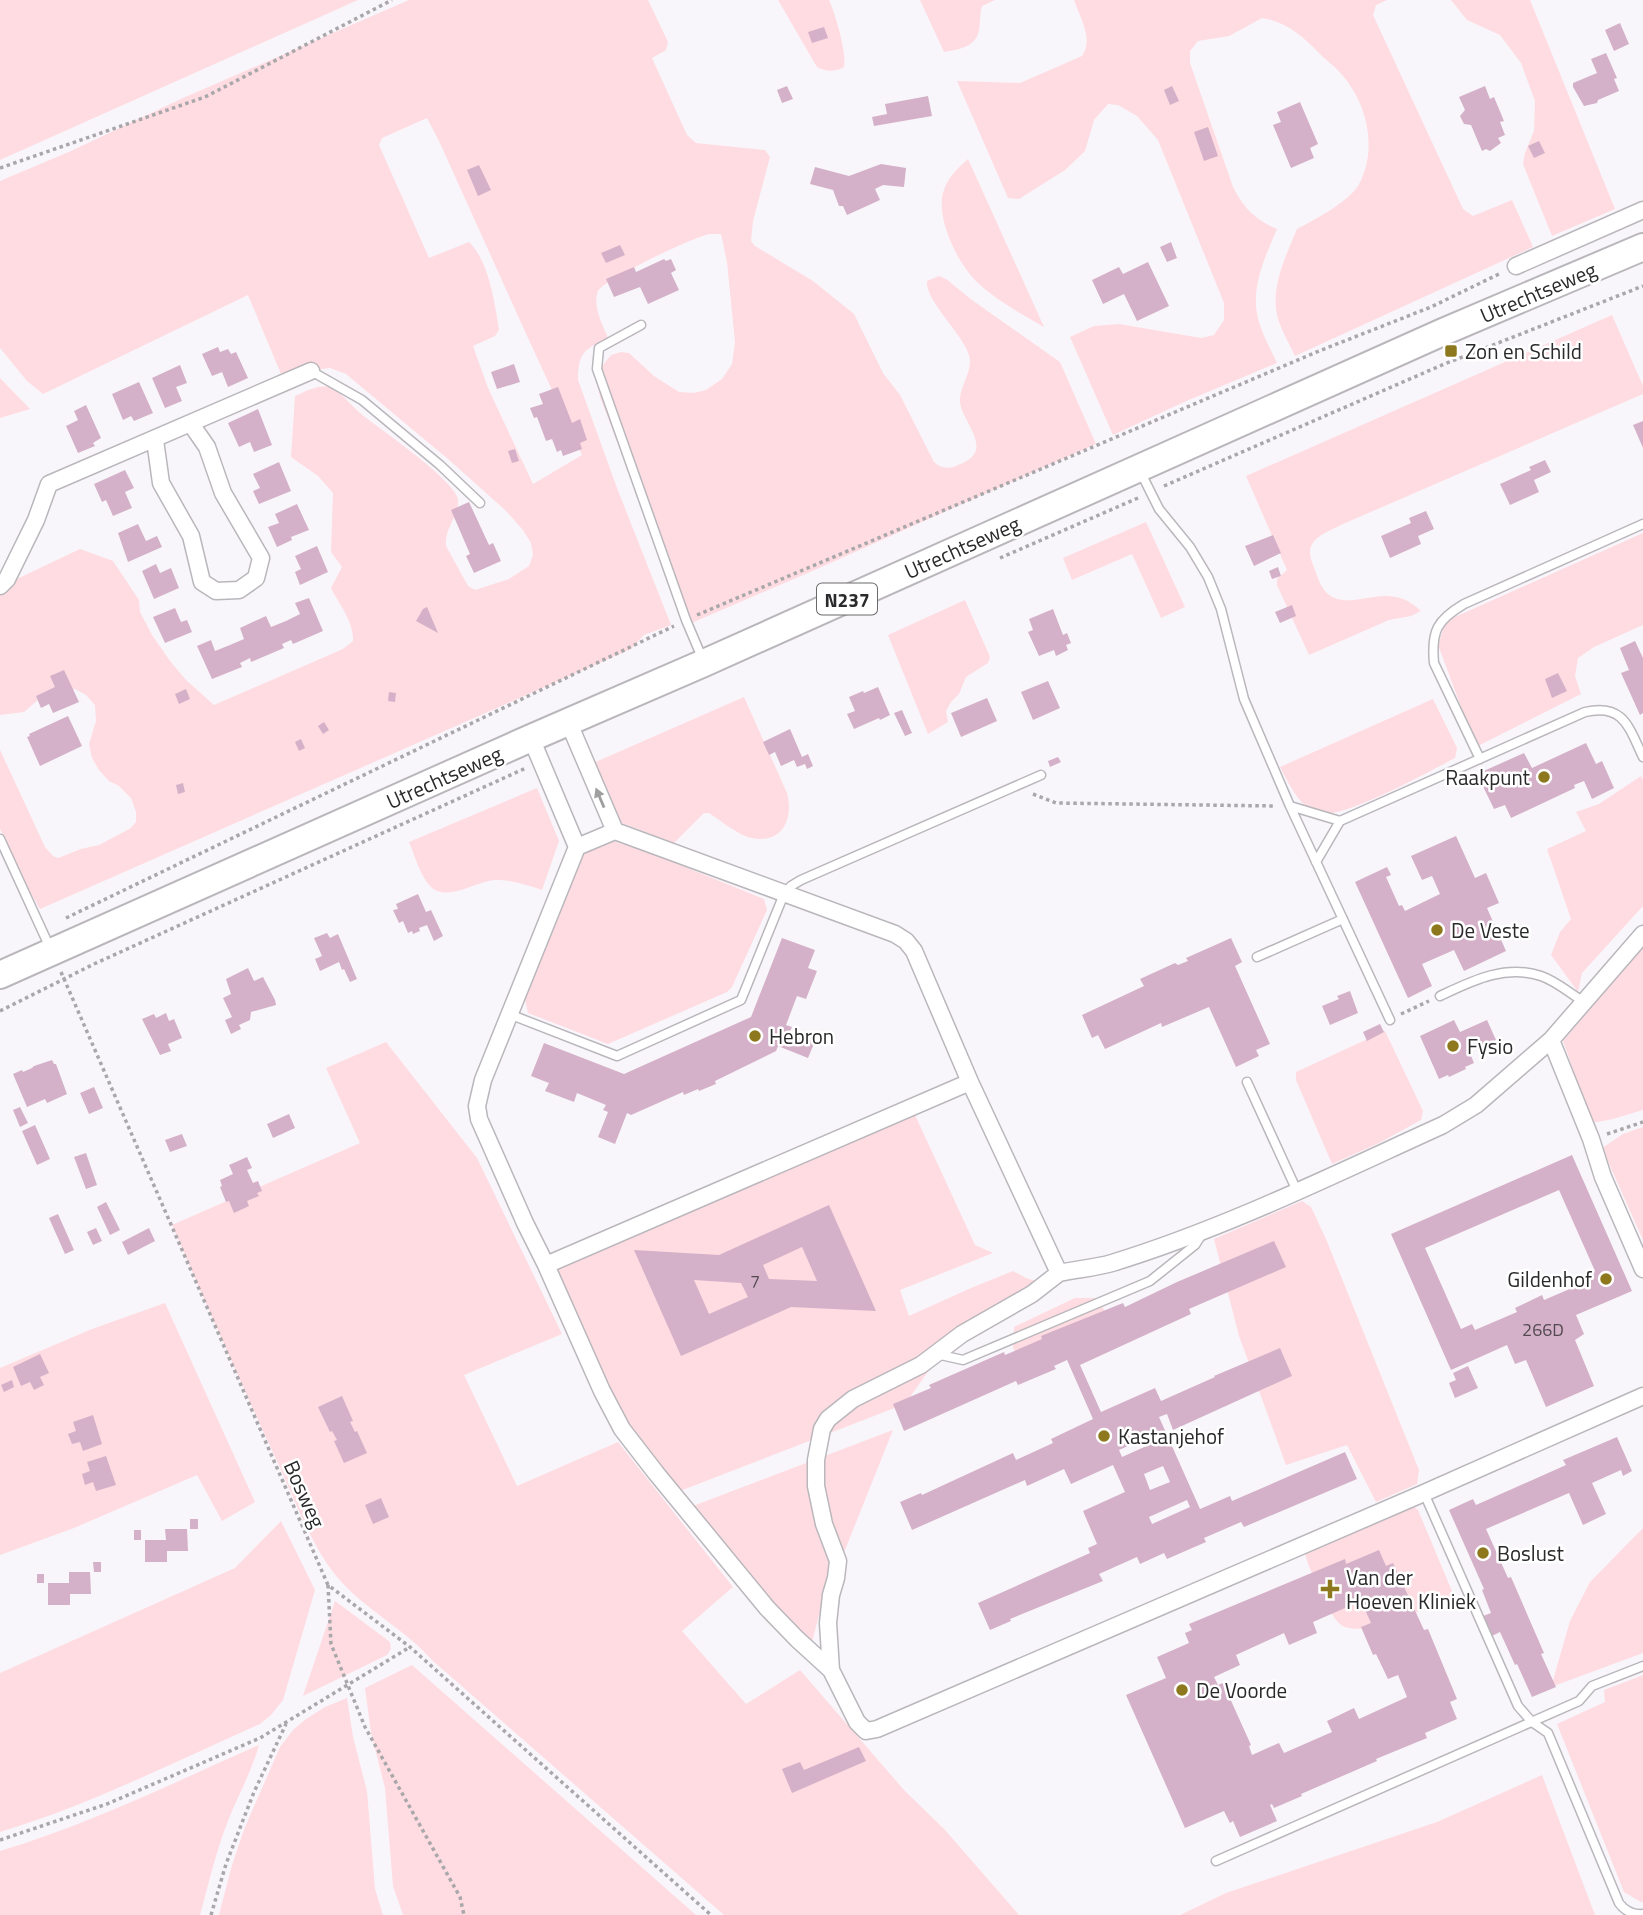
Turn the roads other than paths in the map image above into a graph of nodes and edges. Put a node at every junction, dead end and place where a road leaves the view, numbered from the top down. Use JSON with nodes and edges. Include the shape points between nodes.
{"nodes":[{"id":1,"x":1643,"y":210,"type":"edge"},
{"id":2,"x":1643,"y":247,"type":"edge"},
{"id":3,"x":1516,"y":266,"type":"road end"},
{"id":4,"x":641,"y":325,"type":"dead end"},
{"id":5,"x":311,"y":371,"type":"joint"},
{"id":6,"x":191,"y":424,"type":"junction"},
{"id":7,"x":155,"y":440,"type":"junction"},
{"id":8,"x":1139,"y":468,"type":"junction"},
{"id":9,"x":480,"y":503,"type":"dead end"},
{"id":10,"x":1643,"y":524,"type":"edge"},
{"id":11,"x":0,"y":586,"type":"edge"},
{"id":12,"x":704,"y":663,"type":"junction"},
{"id":13,"x":568,"y":721,"type":"junction"},
{"id":14,"x":531,"y":738,"type":"junction"},
{"id":15,"x":1643,"y":757,"type":"edge"},
{"id":16,"x":1479,"y":759,"type":"junction"},
{"id":17,"x":1041,"y":775,"type":"dead end"},
{"id":18,"x":1290,"y":806,"type":"junction"},
{"id":19,"x":1340,"y":821,"type":"junction"},
{"id":20,"x":615,"y":831,"type":"junction"},
{"id":21,"x":0,"y":839,"type":"edge"},
{"id":22,"x":577,"y":847,"type":"junction"},
{"id":23,"x":1316,"y":862,"type":"junction"},
{"id":24,"x":784,"y":894,"type":"junction"},
{"id":25,"x":1343,"y":919,"type":"junction"},
{"id":26,"x":1643,"y":934,"type":"edge"},
{"id":27,"x":52,"y":952,"type":"junction"},
{"id":28,"x":1258,"y":957,"type":"dead end"},
{"id":29,"x":0,"y":975,"type":"edge"},
{"id":30,"x":1440,"y":996,"type":"road end"},
{"id":31,"x":1584,"y":1002,"type":"junction"},
{"id":32,"x":509,"y":1014,"type":"junction"},
{"id":33,"x":1390,"y":1020,"type":"road end"},
{"id":34,"x":1551,"y":1040,"type":"junction"},
{"id":35,"x":970,"y":1082,"type":"junction"},
{"id":36,"x":1247,"y":1082,"type":"dead end"},
{"id":37,"x":1297,"y":1191,"type":"junction"},
{"id":38,"x":1204,"y":1229,"type":"junction"},
{"id":39,"x":546,"y":1265,"type":"junction"},
{"id":40,"x":1643,"y":1269,"type":"edge"},
{"id":41,"x":1059,"y":1273,"type":"junction"},
{"id":42,"x":936,"y":1354,"type":"junction"},
{"id":43,"x":1643,"y":1396,"type":"edge"},
{"id":44,"x":1424,"y":1493,"type":"junction"},
{"id":45,"x":1643,"y":1666,"type":"edge"},
{"id":46,"x":831,"y":1670,"type":"junction"},
{"id":47,"x":1532,"y":1722,"type":"junction"},
{"id":48,"x":1216,"y":1861,"type":"dead end"},
{"id":49,"x":1643,"y":1914,"type":"edge"}],
"edges":[{"from":1,"to":3,"type":"street","name":"Utrechtseweg"},
{"from":2,"to":8,"type":"main road","name":"Utrechtseweg","number":"N237"},
{"from":4,"to":12,"type":"lane","via":[[599,348],[597,369]]},
{"from":5,"to":6,"type":"street"},
{"from":5,"to":9,"type":"lane","via":[[362,400]]},
{"from":6,"to":7,"type":"street"},
{"from":6,"to":7,"type":"street","via":[[208,447],[223,493],[261,558],[256,578],[239,590],[216,592],[202,582],[191,536],[161,483]]},
{"from":7,"to":11,"type":"street","via":[[49,484],[36,520]]},
{"from":8,"to":12,"type":"main road","name":"Utrechtseweg","number":"N237"},
{"from":8,"to":18,"type":"lane","via":[[1159,509],[1208,577],[1244,699]]},
{"from":10,"to":16,"type":"lane","via":[[1464,604],[1447,614],[1436,629],[1434,663]]},
{"from":12,"to":13,"type":"main road","name":"Utrechtseweg","number":"N237"},
{"from":13,"to":14,"type":"main road","name":"Utrechtseweg","number":"N237"},
{"from":20,"to":13,"type":"street","one_way":true},
{"from":14,"to":22,"type":"street"},
{"from":14,"to":27,"type":"main road","name":"Utrechtseweg","number":"N237"},
{"from":15,"to":16,"type":"lane","via":[[1626,721],[1597,709]]},
{"from":16,"to":19,"type":"lane"},
{"from":17,"to":24,"type":"lane","via":[[801,880]]},
{"from":18,"to":19,"type":"lane"},
{"from":18,"to":23,"type":"lane"},
{"from":19,"to":23,"type":"lane"},
{"from":20,"to":22,"type":"street"},
{"from":20,"to":24,"type":"street"},
{"from":21,"to":27,"type":"lane"},
{"from":22,"to":32,"type":"street"},
{"from":23,"to":25,"type":"lane"},
{"from":24,"to":32,"type":"lane","via":[[741,1000],[617,1056]]},
{"from":24,"to":35,"type":"street","via":[[906,941]]},
{"from":25,"to":28,"type":"lane"},
{"from":25,"to":33,"type":"lane"},
{"from":26,"to":31,"type":"street"},
{"from":27,"to":29,"type":"main road","number":"N237"},
{"from":30,"to":31,"type":"lane","via":[[1479,978],[1524,973],[1544,977]]},
{"from":31,"to":34,"type":"street"},
{"from":32,"to":39,"type":"street","via":[[477,1106]]},
{"from":34,"to":37,"type":"street","via":[[1476,1105],[1443,1125]]},
{"from":34,"to":40,"type":"street"},
{"from":35,"to":39,"type":"street"},
{"from":35,"to":41,"type":"street"},
{"from":36,"to":37,"type":"lane"},
{"from":37,"to":38,"type":"street"},
{"from":38,"to":41,"type":"street","via":[[1108,1264]]},
{"from":38,"to":42,"type":"lane","via":[[1195,1245],[1150,1281],[963,1360]]},
{"from":39,"to":46,"type":"street","via":[[622,1429],[767,1608]]},
{"from":41,"to":42,"type":"street"},
{"from":42,"to":46,"type":"street","via":[[853,1399],[822,1429],[816,1486],[838,1561],[828,1623]]},
{"from":43,"to":44,"type":"street"},
{"from":44,"to":46,"type":"street","via":[[871,1731],[857,1722]]},
{"from":44,"to":47,"type":"lane","via":[[1518,1706]]},
{"from":45,"to":47,"type":"lane","via":[[1592,1686],[1579,1701]]},
{"from":47,"to":48,"type":"lane"},
{"from":47,"to":49,"type":"lane","via":[[1548,1734],[1619,1903],[1630,1913]]}]}
